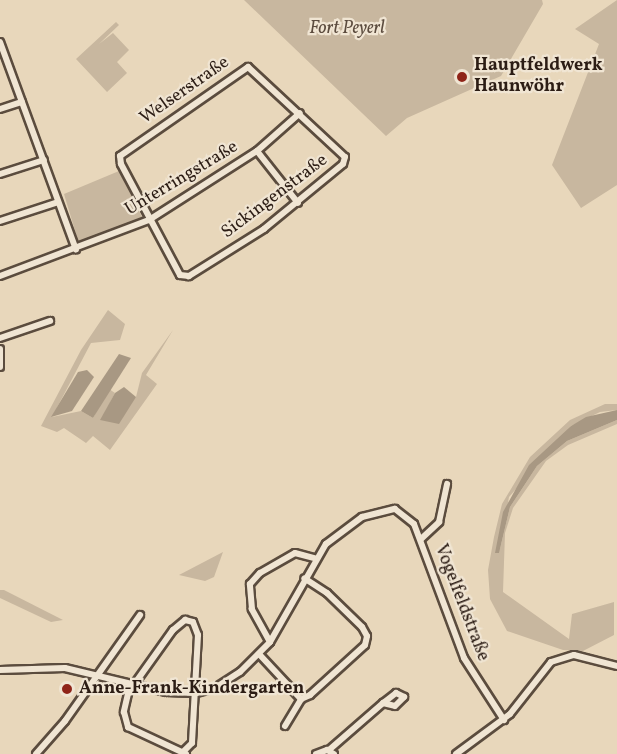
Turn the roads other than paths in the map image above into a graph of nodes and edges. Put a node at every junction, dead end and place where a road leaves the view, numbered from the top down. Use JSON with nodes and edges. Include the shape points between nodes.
{"nodes":[{"id":1,"x":0,"y":42,"type":"edge"},
{"id":2,"x":22,"y":102,"type":"junction"},
{"id":3,"x":0,"y":109,"type":"edge"},
{"id":4,"x":300,"y":113,"type":"junction"},
{"id":5,"x":257,"y":151,"type":"junction"},
{"id":6,"x":345,"y":157,"type":"joint"},
{"id":7,"x":44,"y":160,"type":"junction"},
{"id":8,"x":0,"y":174,"type":"edge"},
{"id":9,"x":58,"y":202,"type":"junction"},
{"id":10,"x":298,"y":203,"type":"junction"},
{"id":11,"x":149,"y":220,"type":"junction"},
{"id":12,"x":0,"y":221,"type":"edge"},
{"id":13,"x":75,"y":250,"type":"junction"},
{"id":14,"x":0,"y":276,"type":"edge"},
{"id":15,"x":50,"y":321,"type":"dead end"},
{"id":16,"x":0,"y":338,"type":"edge"},
{"id":17,"x":0,"y":349,"type":"edge"},
{"id":18,"x":0,"y":367,"type":"edge"},
{"id":19,"x":447,"y":484,"type":"dead end"},
{"id":20,"x":421,"y":539,"type":"junction"},
{"id":21,"x":314,"y":558,"type":"junction"},
{"id":22,"x":304,"y":578,"type":"junction"},
{"id":23,"x":140,"y":615,"type":"dead end"},
{"id":24,"x":270,"y":642,"type":"junction"},
{"id":25,"x":259,"y":654,"type":"junction"},
{"id":26,"x":617,"y":666,"type":"edge"},
{"id":27,"x":0,"y":670,"type":"edge"},
{"id":28,"x":97,"y":676,"type":"junction"},
{"id":29,"x":132,"y":686,"type":"junction"},
{"id":30,"x":196,"y":693,"type":"junction"},
{"id":31,"x":301,"y":699,"type":"junction"},
{"id":32,"x":384,"y":703,"type":"dead end"},
{"id":33,"x":504,"y":720,"type":"junction"},
{"id":34,"x":285,"y":726,"type":"dead end"},
{"id":35,"x":332,"y":752,"type":"edge"},
{"id":36,"x":184,"y":753,"type":"edge"},
{"id":37,"x":36,"y":754,"type":"edge"},
{"id":38,"x":316,"y":754,"type":"edge"},
{"id":39,"x":456,"y":754,"type":"edge"}],
"edges":[{"from":1,"to":2,"type":"street"},
{"from":2,"to":3,"type":"street"},
{"from":2,"to":7,"type":"street"},
{"from":4,"to":5,"type":"street","name":"Unterringstraße"},
{"from":4,"to":6,"type":"street","name":"Welserstraße"},
{"from":4,"to":11,"type":"street","name":"Welserstraße","via":[[252,68],[245,67],[127,148],[120,156],[120,164]]},
{"from":5,"to":10,"type":"street"},
{"from":5,"to":11,"type":"street","name":"Unterringstraße"},
{"from":6,"to":10,"type":"street","name":"Sickingenstraße","via":[[343,164]]},
{"from":7,"to":8,"type":"street"},
{"from":7,"to":9,"type":"street"},
{"from":9,"to":12,"type":"street"},
{"from":9,"to":13,"type":"street"},
{"from":10,"to":11,"type":"street","name":"Sickingenstraße","via":[[189,276],[180,275],[174,267]]},
{"from":11,"to":13,"type":"street","name":"Unterringstraße"},
{"from":13,"to":14,"type":"street","name":"Unterringstraße"},
{"from":15,"to":16,"type":"street"},
{"from":17,"to":18,"type":"street"},
{"from":19,"to":20,"type":"street","via":[[439,522]]},
{"from":20,"to":21,"type":"street","name":"Vogelfeldstraße","via":[[405,513],[385,509],[342,529]]},
{"from":20,"to":33,"type":"street","name":"Vogelfeldstraße","via":[[464,658]]},
{"from":21,"to":22,"type":"street"},
{"from":21,"to":24,"type":"street","via":[[295,553],[260,573],[250,584],[252,609]]},
{"from":22,"to":24,"type":"street","via":[[286,619]]},
{"from":22,"to":31,"type":"street","via":[[340,604],[367,636],[361,650]]},
{"from":23,"to":28,"type":"street"},
{"from":24,"to":25,"type":"street"},
{"from":25,"to":30,"type":"street","via":[[222,684]]},
{"from":25,"to":31,"type":"street"},
{"from":26,"to":33,"type":"street","via":[[581,656],[557,659],[539,673]]},
{"from":27,"to":28,"type":"street","via":[[53,666]]},
{"from":28,"to":29,"type":"street"},
{"from":28,"to":37,"type":"street"},
{"from":29,"to":30,"type":"street"},
{"from":29,"to":30,"type":"street","via":[[163,642],[188,620],[196,625],[198,635]]},
{"from":29,"to":36,"type":"street","via":[[124,712],[128,727]]},
{"from":30,"to":36,"type":"street","via":[[192,743]]},
{"from":31,"to":34,"type":"street"},
{"from":32,"to":35,"type":"street"},
{"from":33,"to":39,"type":"street"},
{"from":35,"to":38,"type":"street"}]}
